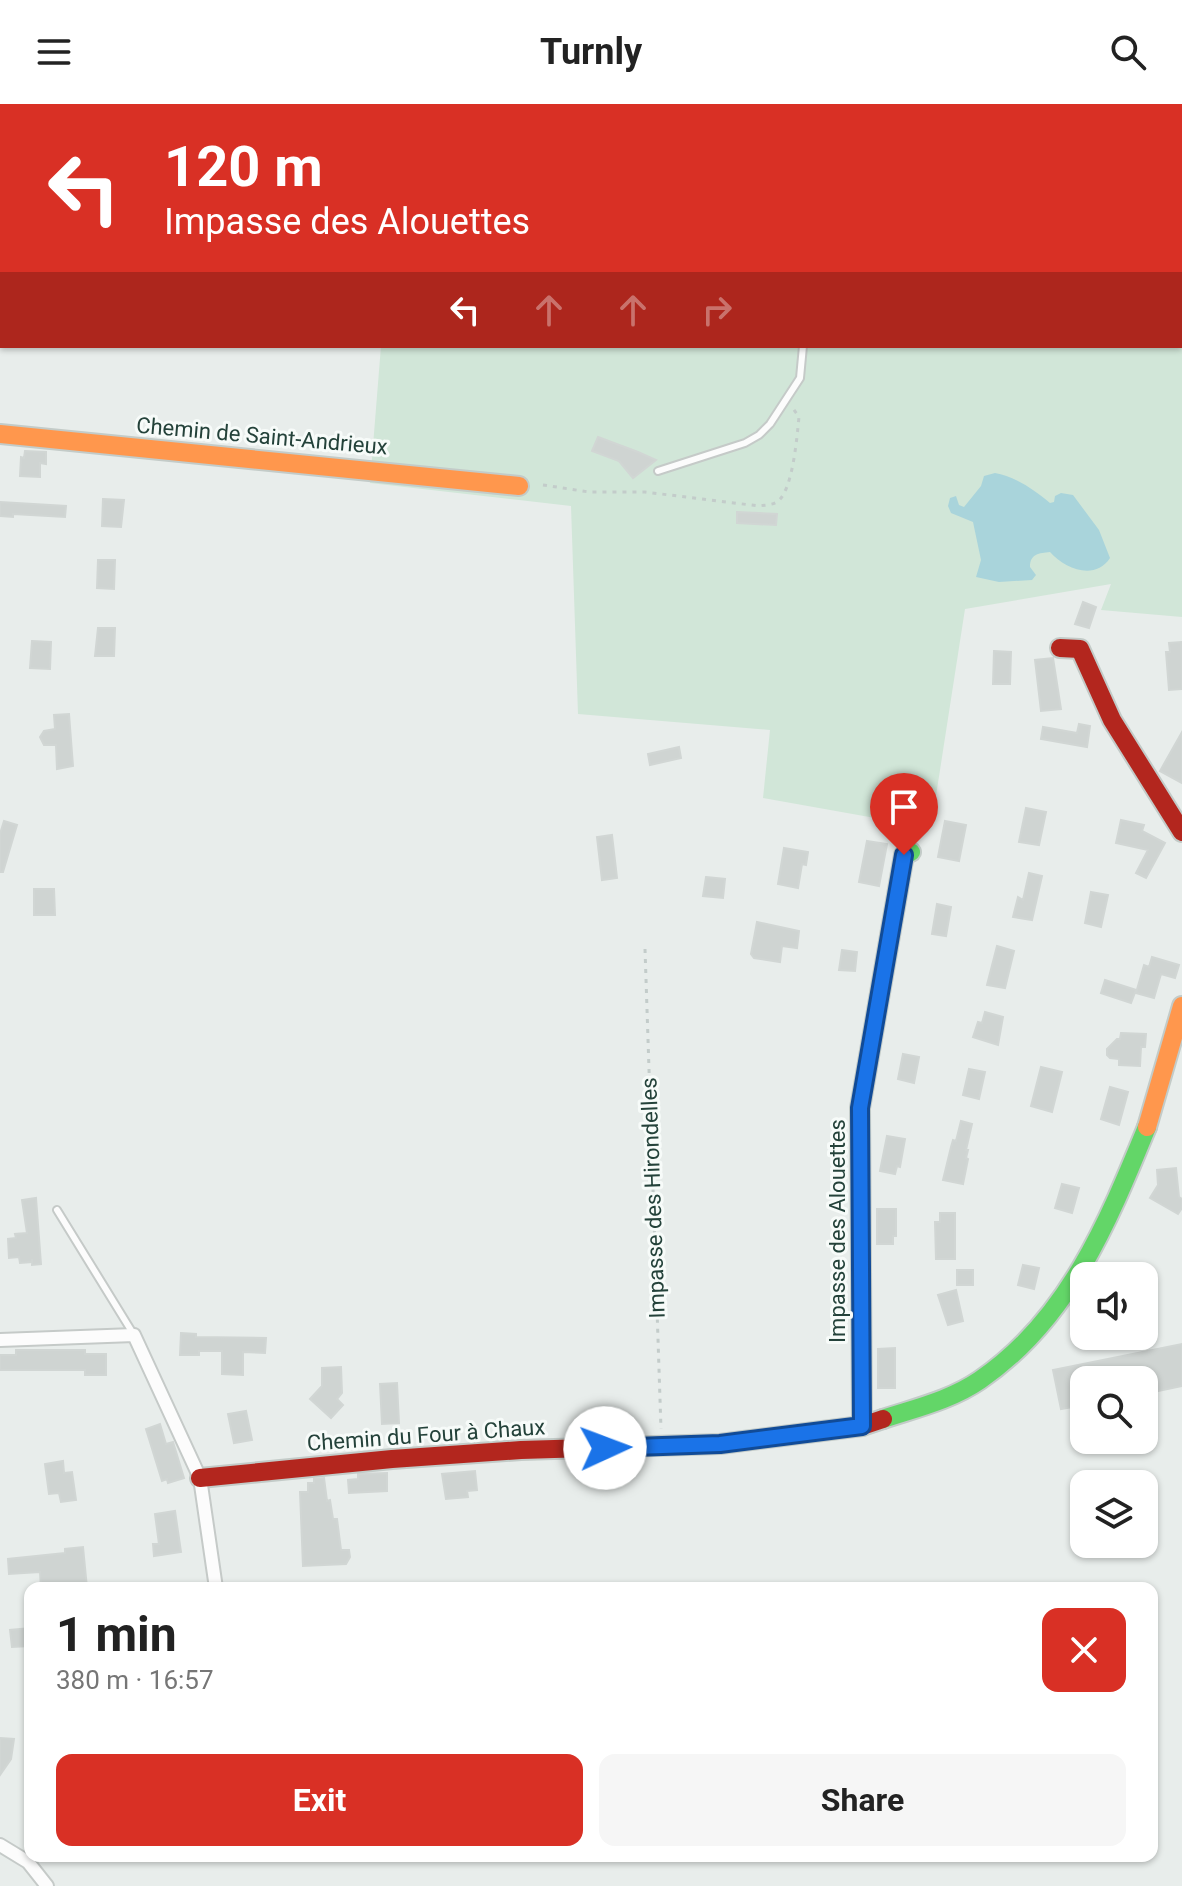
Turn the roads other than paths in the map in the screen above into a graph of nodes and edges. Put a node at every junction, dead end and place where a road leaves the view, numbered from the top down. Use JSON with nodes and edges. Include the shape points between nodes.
{"nodes":[{"id":1,"x":803,"y":348,"type":"edge"},
{"id":2,"x":0,"y":434,"type":"edge"},
{"id":3,"x":658,"y":471,"type":"dead end"},
{"id":4,"x":519,"y":486,"type":"dead end"},
{"id":5,"x":1060,"y":648,"type":"dead end"},
{"id":6,"x":1182,"y":832,"type":"edge"},
{"id":7,"x":911,"y":852,"type":"dead end"},
{"id":8,"x":1182,"y":1006,"type":"edge"},
{"id":9,"x":57,"y":1210,"type":"dead end"},
{"id":10,"x":134,"y":1335,"type":"junction"},
{"id":11,"x":0,"y":1340,"type":"edge"},
{"id":12,"x":862,"y":1426,"type":"junction"},
{"id":13,"x":200,"y":1478,"type":"junction"},
{"id":14,"x":215,"y":1582,"type":"edge"},
{"id":15,"x":0,"y":1845,"type":"edge"},
{"id":16,"x":24,"y":1860,"type":"edge"},
{"id":17,"x":28,"y":1862,"type":"edge"},
{"id":18,"x":47,"y":1886,"type":"edge"}],
"edges":[{"from":1,"to":3,"type":"lane","via":[[800,378],[759,435]]},
{"from":2,"to":4,"type":"street","name":"Chemin de Saint-Andrieux"},
{"from":5,"to":6,"type":"street","via":[[1080,649],[1112,720]]},
{"from":7,"to":12,"type":"street","name":"Impasse des Alouettes","via":[[904,855],[860,1108]]},
{"from":8,"to":12,"type":"street","name":"Chemin du Four à Chaux","via":[[1151,1117],[1111,1215],[1043,1325],[979,1381],[945,1399]]},
{"from":9,"to":10,"type":"lane"},
{"from":10,"to":11,"type":"street"},
{"from":10,"to":13,"type":"street"},
{"from":12,"to":13,"type":"street","name":"Chemin du Four à Chaux","via":[[720,1444],[449,1455]]},
{"from":13,"to":14,"type":"street"},
{"from":15,"to":16,"type":"street"},
{"from":17,"to":18,"type":"street"}]}
